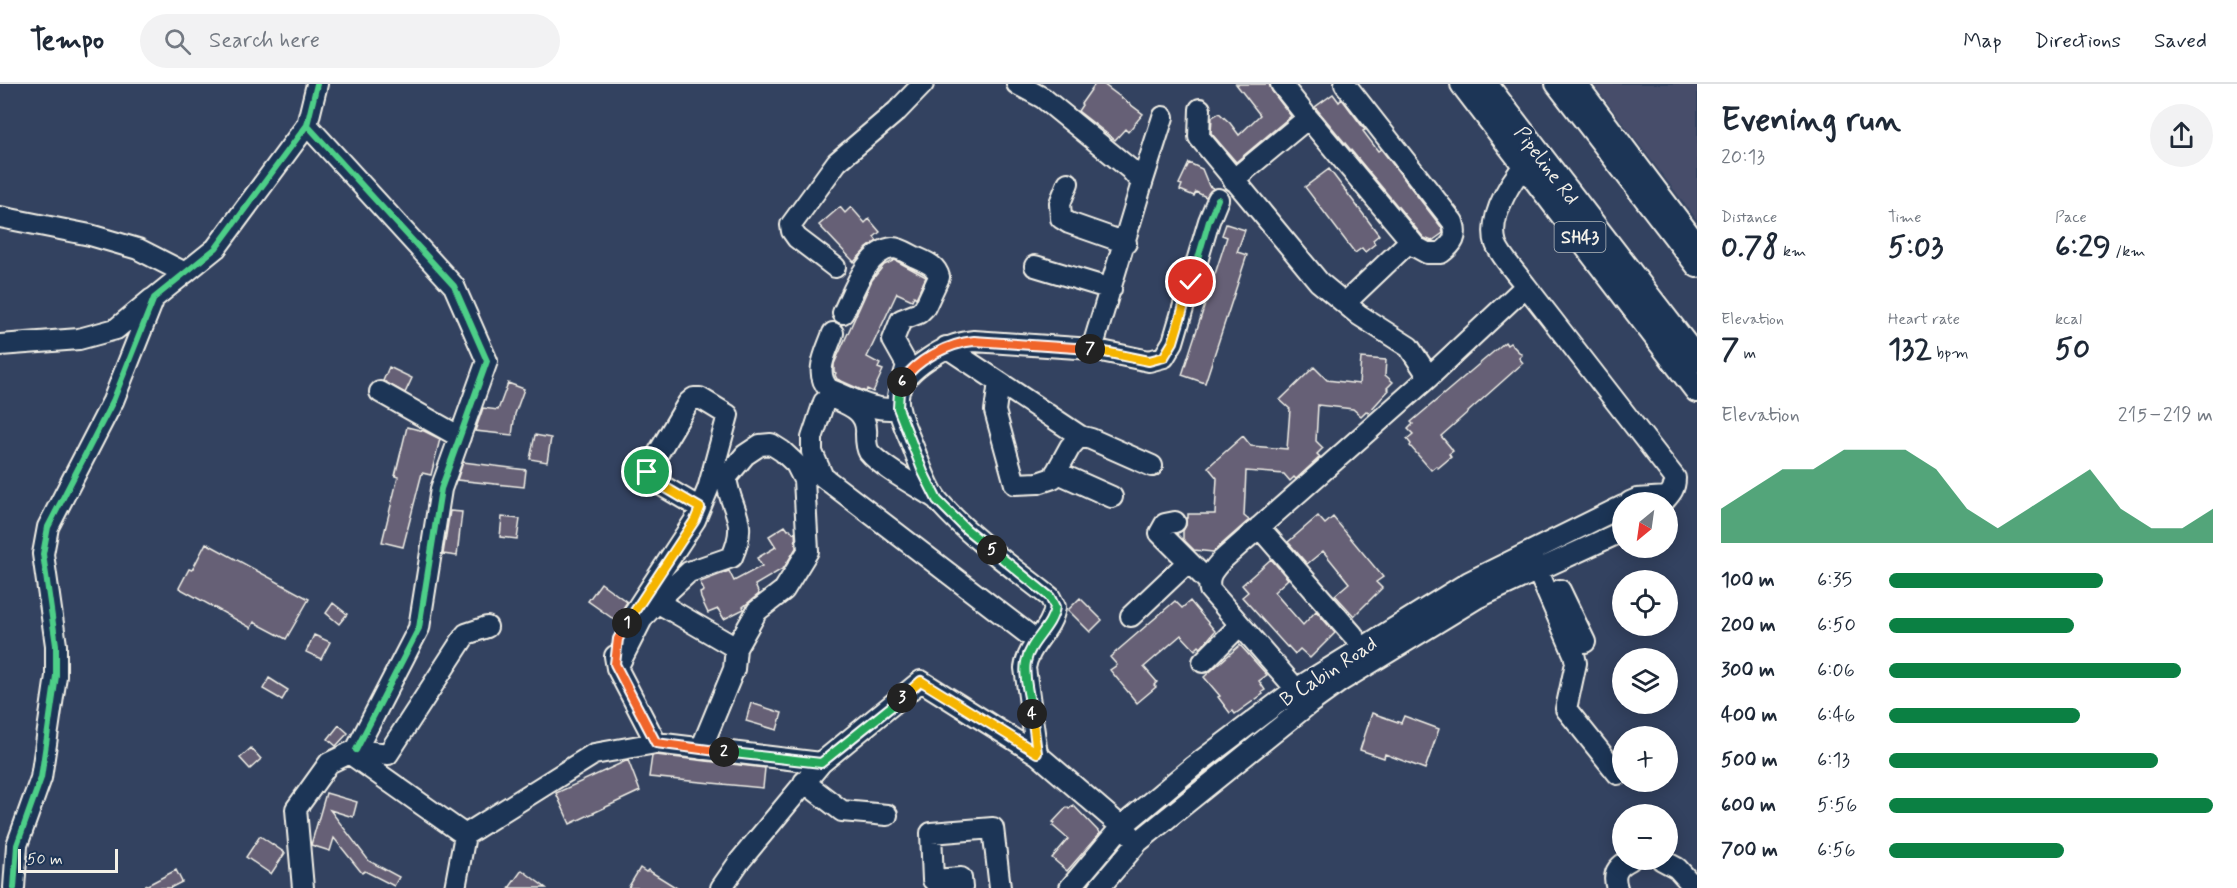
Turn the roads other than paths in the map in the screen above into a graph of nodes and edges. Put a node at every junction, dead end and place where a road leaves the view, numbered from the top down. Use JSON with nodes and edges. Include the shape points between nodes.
{"nodes":[{"id":1,"x":317,"y":84,"type":"edge"},
{"id":2,"x":923,"y":84,"type":"edge"},
{"id":3,"x":1017,"y":84,"type":"edge"},
{"id":4,"x":1281,"y":84,"type":"edge"},
{"id":5,"x":1345,"y":84,"type":"edge"},
{"id":6,"x":1462,"y":84,"type":"edge"},
{"id":7,"x":1485,"y":84,"type":"edge"},
{"id":8,"x":1556,"y":84,"type":"edge"},
{"id":9,"x":1584,"y":92,"type":"edge"},
{"id":10,"x":1200,"y":110,"type":"dead end"},
{"id":11,"x":1163,"y":117,"type":"dead end"},
{"id":12,"x":1308,"y":118,"type":"junction"},
{"id":13,"x":307,"y":125,"type":"junction"},
{"id":14,"x":1532,"y":159,"type":"junction"},
{"id":15,"x":1233,"y":180,"type":"junction"},
{"id":16,"x":1068,"y":183,"type":"dead end"},
{"id":17,"x":1142,"y":183,"type":"junction"},
{"id":18,"x":1218,"y":199,"type":"dead end"},
{"id":19,"x":0,"y":217,"type":"edge"},
{"id":20,"x":1410,"y":241,"type":"junction"},
{"id":21,"x":1126,"y":243,"type":"junction"},
{"id":22,"x":1697,"y":244,"type":"edge"},
{"id":23,"x":1035,"y":266,"type":"dead end"},
{"id":24,"x":835,"y":267,"type":"dead end"},
{"id":25,"x":1697,"y":267,"type":"edge"},
{"id":26,"x":185,"y":273,"type":"junction"},
{"id":27,"x":1526,"y":286,"type":"junction"},
{"id":28,"x":1111,"y":290,"type":"junction"},
{"id":29,"x":154,"y":298,"type":"junction"},
{"id":30,"x":1345,"y":303,"type":"junction"},
{"id":31,"x":843,"y":313,"type":"dead end"},
{"id":32,"x":833,"y":333,"type":"dead end"},
{"id":33,"x":0,"y":345,"type":"edge"},
{"id":34,"x":946,"y":347,"type":"junction"},
{"id":35,"x":1092,"y":349,"type":"junction"},
{"id":36,"x":1697,"y":360,"type":"edge"},
{"id":37,"x":1429,"y":377,"type":"junction"},
{"id":38,"x":903,"y":379,"type":"junction"},
{"id":39,"x":999,"y":382,"type":"junction"},
{"id":40,"x":1697,"y":390,"type":"edge"},
{"id":41,"x":380,"y":392,"type":"dead end"},
{"id":42,"x":898,"y":408,"type":"junction"},
{"id":43,"x":1080,"y":436,"type":"junction"},
{"id":44,"x":460,"y":437,"type":"junction"},
{"id":45,"x":1152,"y":466,"type":"dead end"},
{"id":46,"x":1056,"y":472,"type":"junction"},
{"id":47,"x":1670,"y":492,"type":"edge"},
{"id":48,"x":1112,"y":497,"type":"dead end"},
{"id":49,"x":937,"y":500,"type":"junction"},
{"id":50,"x":700,"y":508,"type":"junction"},
{"id":51,"x":1612,"y":511,"type":"edge"},
{"id":52,"x":1175,"y":522,"type":"dead end"},
{"id":53,"x":1259,"y":527,"type":"junction"},
{"id":54,"x":1612,"y":536,"type":"edge"},
{"id":55,"x":1535,"y":549,"type":"junction"},
{"id":56,"x":1188,"y":562,"type":"junction"},
{"id":57,"x":1543,"y":568,"type":"junction"},
{"id":58,"x":1208,"y":581,"type":"junction"},
{"id":59,"x":1473,"y":590,"type":"junction"},
{"id":60,"x":657,"y":602,"type":"junction"},
{"id":61,"x":1131,"y":616,"type":"dead end"},
{"id":62,"x":1240,"y":625,"type":"junction"},
{"id":63,"x":487,"y":627,"type":"dead end"},
{"id":64,"x":1353,"y":635,"type":"dead end"},
{"id":65,"x":1037,"y":641,"type":"junction"},
{"id":66,"x":1585,"y":642,"type":"dead end"},
{"id":67,"x":736,"y":648,"type":"junction"},
{"id":68,"x":1203,"y":662,"type":"dead end"},
{"id":69,"x":617,"y":668,"type":"junction"},
{"id":70,"x":1302,"y":697,"type":"junction"},
{"id":71,"x":656,"y":743,"type":"junction"},
{"id":72,"x":700,"y":749,"type":"junction"},
{"id":73,"x":353,"y":752,"type":"junction"},
{"id":74,"x":1037,"y":753,"type":"junction"},
{"id":75,"x":821,"y":763,"type":"junction"},
{"id":76,"x":1612,"y":766,"type":"edge"},
{"id":77,"x":804,"y":782,"type":"junction"},
{"id":78,"x":887,"y":815,"type":"dead end"},
{"id":79,"x":1121,"y":827,"type":"junction"},
{"id":80,"x":465,"y":835,"type":"junction"},
{"id":81,"x":1138,"y":842,"type":"junction"},
{"id":82,"x":1678,"y":869,"type":"edge"},
{"id":83,"x":1617,"y":870,"type":"edge"},
{"id":84,"x":14,"y":888,"type":"edge"},
{"id":85,"x":303,"y":888,"type":"edge"},
{"id":86,"x":455,"y":888,"type":"edge"},
{"id":87,"x":721,"y":888,"type":"edge"},
{"id":88,"x":962,"y":888,"type":"edge"},
{"id":89,"x":1000,"y":888,"type":"edge"},
{"id":90,"x":1070,"y":888,"type":"edge"},
{"id":91,"x":1099,"y":888,"type":"edge"},
{"id":92,"x":1617,"y":888,"type":"edge"},
{"id":93,"x":1695,"y":888,"type":"edge"}],
"edges":[{"from":1,"to":13,"type":"street"},
{"from":2,"to":24,"type":"street","via":[[837,162],[791,225],[797,238]]},
{"from":3,"to":17,"type":"street","via":[[1050,104]]},
{"from":4,"to":12,"type":"street"},
{"from":5,"to":20,"type":"street","via":[[1456,230],[1455,238],[1441,253],[1427,253]]},
{"from":6,"to":14,"type":"main road","number":"SH43"},
{"from":7,"to":14,"type":"main road","name":"Pipeline Rd","number":"SH43"},
{"from":8,"to":9,"type":"street"},
{"from":9,"to":22,"type":"street"},
{"from":9,"to":25,"type":"street"},
{"from":10,"to":15,"type":"street","via":[[1199,137]]},
{"from":11,"to":17,"type":"street"},
{"from":12,"to":15,"type":"street"},
{"from":12,"to":20,"type":"street"},
{"from":13,"to":26,"type":"street","via":[[216,248]]},
{"from":13,"to":44,"type":"street","via":[[454,286],[487,361]]},
{"from":14,"to":27,"type":"street","via":[[1510,183],[1495,229],[1496,244]]},
{"from":14,"to":36,"type":"main road","name":"Pipeline Rd","number":"SH43"},
{"from":14,"to":40,"type":"main road","number":"SH43"},
{"from":15,"to":30,"type":"street","via":[[1319,282]]},
{"from":16,"to":21,"type":"street","via":[[1060,203],[1061,218]]},
{"from":17,"to":21,"type":"street"},
{"from":18,"to":35,"type":"street","via":[[1173,342],[1164,357],[1149,361]]},
{"from":19,"to":26,"type":"street","via":[[138,249]]},
{"from":20,"to":30,"type":"street"},
{"from":21,"to":28,"type":"street"},
{"from":23,"to":28,"type":"street"},
{"from":26,"to":29,"type":"street"},
{"from":27,"to":37,"type":"street"},
{"from":27,"to":47,"type":"street","via":[[1675,478]]},
{"from":28,"to":35,"type":"street"},
{"from":29,"to":33,"type":"street","via":[[116,329],[79,339]]},
{"from":29,"to":84,"type":"street","via":[[113,401],[48,527],[44,554],[56,645],[56,676],[41,778],[17,845]]},
{"from":30,"to":37,"type":"street","via":[[1409,347]]},
{"from":31,"to":38,"type":"street","via":[[869,262],[883,251],[896,248],[937,270],[939,277],[925,308],[901,320],[895,330],[893,340],[907,365]]},
{"from":32,"to":42,"type":"street","via":[[821,367],[823,383],[875,408]]},
{"from":34,"to":35,"type":"street","via":[[974,341]]},
{"from":34,"to":38,"type":"street"},
{"from":34,"to":39,"type":"street"},
{"from":37,"to":53,"type":"street"},
{"from":38,"to":42,"type":"street"},
{"from":39,"to":43,"type":"street"},
{"from":39,"to":46,"type":"street","via":[[995,411],[1015,484],[1038,483],[1053,478]]},
{"from":41,"to":44,"type":"street"},
{"from":42,"to":49,"type":"street"},
{"from":43,"to":45,"type":"street"},
{"from":43,"to":46,"type":"street"},
{"from":44,"to":73,"type":"street","via":[[441,489],[419,628]]},
{"from":46,"to":48,"type":"street"},
{"from":49,"to":65,"type":"street","via":[[966,529],[1050,597],[1054,614]]},
{"from":49,"to":65,"type":"street","via":[[868,451],[867,424],[862,414],[831,397],[824,402],[812,438],[812,452],[823,477]]},
{"from":50,"to":50,"type":"street","via":[[649,478],[647,472],[694,398],[728,415]]},
{"from":50,"to":69,"type":"street","via":[[618,639]]},
{"from":51,"to":55,"type":"street","name":"B Cabin Road"},
{"from":52,"to":56,"type":"street","via":[[1165,524],[1160,533]]},
{"from":53,"to":58,"type":"street","via":[[1221,561]]},
{"from":53,"to":64,"type":"street"},
{"from":54,"to":57,"type":"street"},
{"from":55,"to":57,"type":"street"},
{"from":55,"to":59,"type":"street","name":"B Cabin Road"},
{"from":56,"to":58,"type":"street"},
{"from":56,"to":61,"type":"street"},
{"from":57,"to":59,"type":"street"},
{"from":57,"to":66,"type":"street"},
{"from":57,"to":76,"type":"street","via":[[1576,663],[1566,709]]},
{"from":58,"to":62,"type":"street","via":[[1210,590]]},
{"from":59,"to":70,"type":"street","name":"B Cabin Road"},
{"from":60,"to":67,"type":"street"},
{"from":60,"to":67,"type":"street","via":[[689,572],[732,557],[740,525],[726,478],[745,455],[760,445],[771,444],[796,464],[804,480],[808,551],[784,590],[758,611]]},
{"from":60,"to":69,"type":"street","via":[[643,617]]},
{"from":62,"to":68,"type":"street"},
{"from":62,"to":70,"type":"street"},
{"from":63,"to":73,"type":"street","via":[[466,634],[388,754]]},
{"from":65,"to":74,"type":"street","via":[[1025,668]]},
{"from":67,"to":72,"type":"street","via":[[734,669]]},
{"from":69,"to":71,"type":"street"},
{"from":70,"to":79,"type":"street","name":"B Cabin Road","via":[[1194,765]]},
{"from":70,"to":81,"type":"street"},
{"from":71,"to":72,"type":"street"},
{"from":71,"to":80,"type":"street","via":[[594,754]]},
{"from":72,"to":75,"type":"street"},
{"from":73,"to":80,"type":"street"},
{"from":73,"to":85,"type":"street","via":[[329,762],[296,809]]},
{"from":74,"to":75,"type":"street","via":[[921,681]]},
{"from":74,"to":79,"type":"street"},
{"from":75,"to":77,"type":"street"},
{"from":77,"to":78,"type":"street","via":[[842,811]]},
{"from":77,"to":87,"type":"street"},
{"from":79,"to":81,"type":"street"},
{"from":79,"to":90,"type":"street","name":"B Cabin Road"},
{"from":80,"to":86,"type":"street"},
{"from":81,"to":91,"type":"street"},
{"from":82,"to":93,"type":"street"},
{"from":83,"to":92,"type":"street"},
{"from":88,"to":89,"type":"street","via":[[961,878],[933,880],[931,833],[993,828]]}]}
